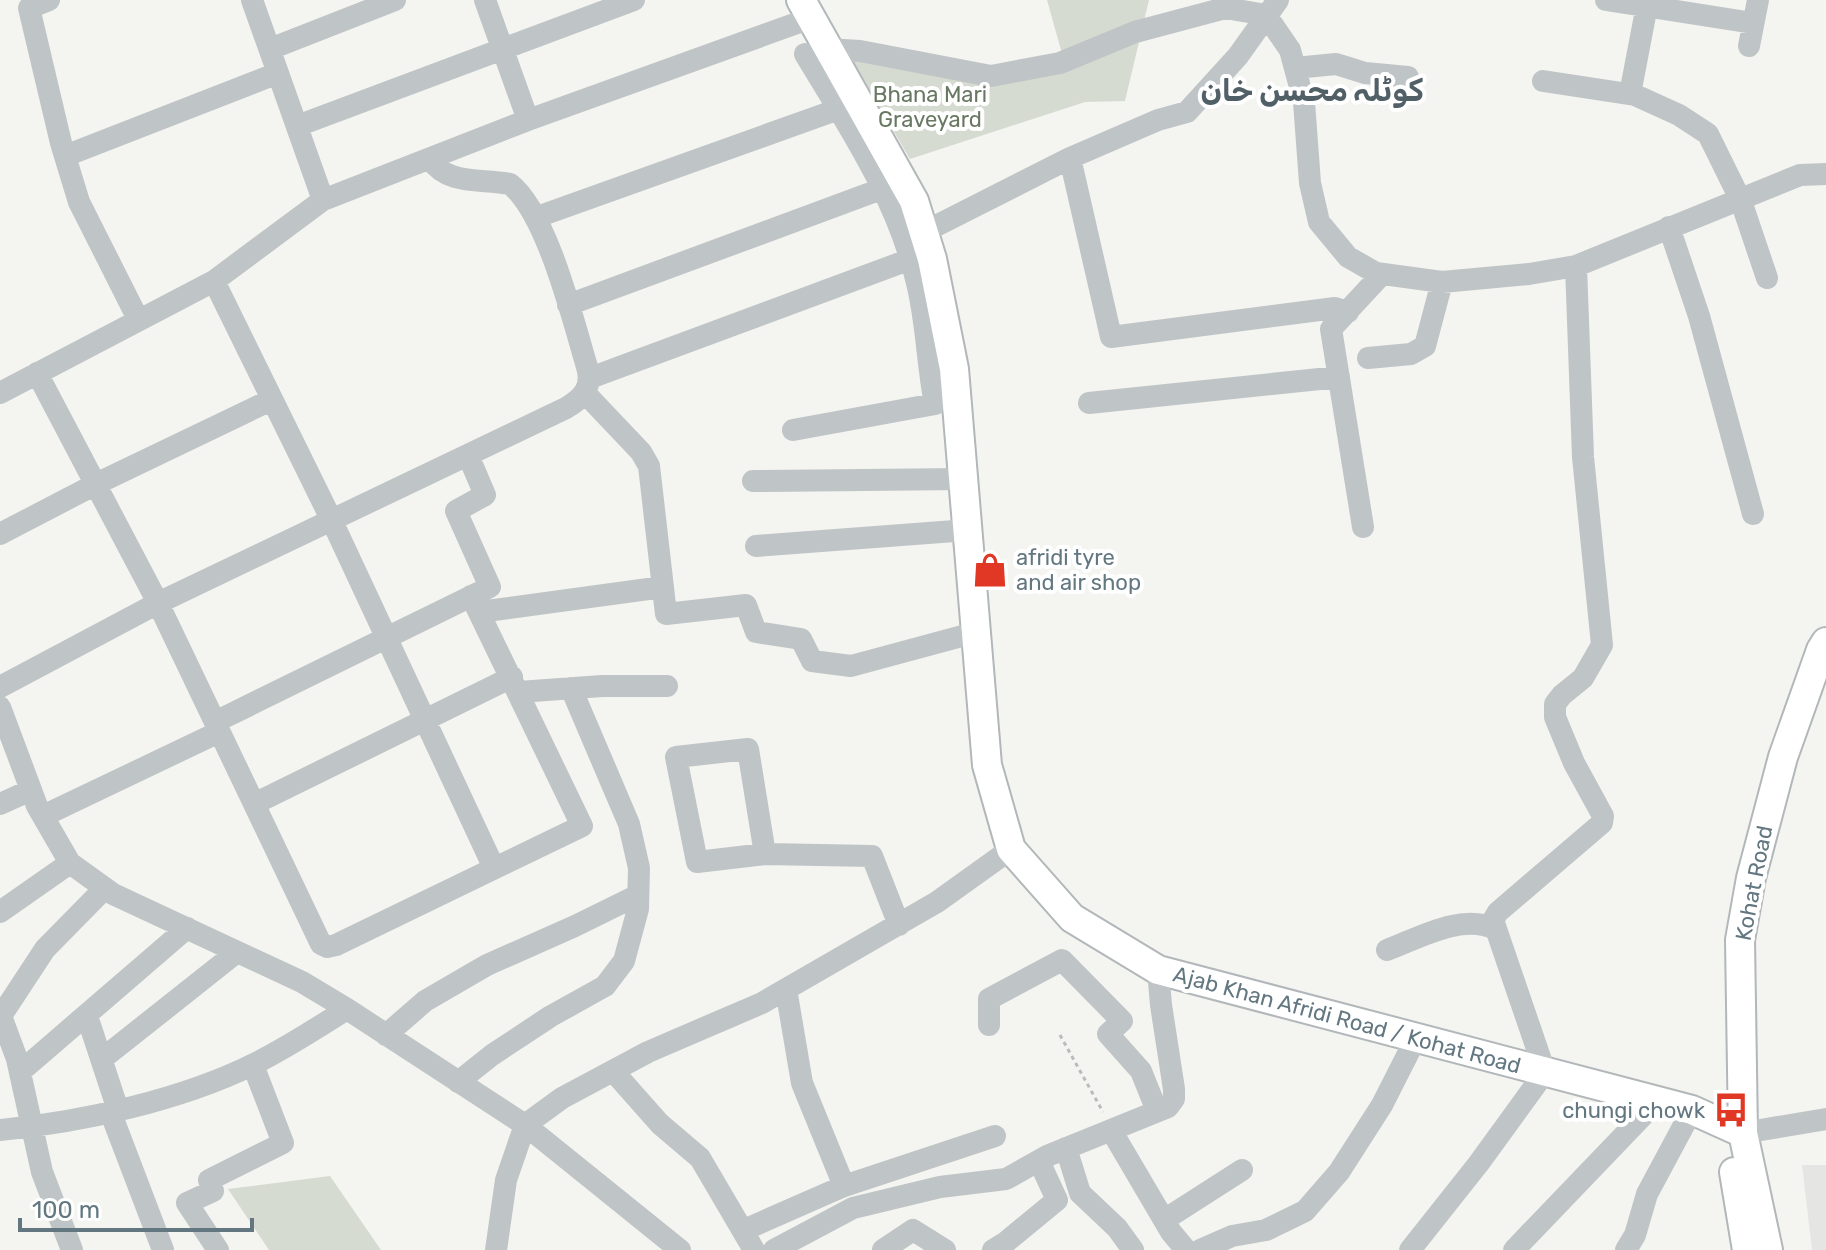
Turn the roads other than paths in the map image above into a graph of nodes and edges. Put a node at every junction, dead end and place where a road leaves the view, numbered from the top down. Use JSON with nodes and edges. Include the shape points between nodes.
{"nodes":[{"id":1,"x":49,"y":0,"type":"edge"},
{"id":2,"x":252,"y":0,"type":"edge"},
{"id":3,"x":395,"y":0,"type":"edge"},
{"id":4,"x":485,"y":0,"type":"edge"},
{"id":5,"x":634,"y":0,"type":"edge"},
{"id":6,"x":1606,"y":0,"type":"edge"},
{"id":7,"x":1758,"y":0,"type":"edge"},
{"id":8,"x":1648,"y":3,"type":"edge"},
{"id":9,"x":1272,"y":8,"type":"edge"},
{"id":10,"x":806,"y":9,"type":"edge"},
{"id":11,"x":1753,"y":23,"type":"junction"},
{"id":12,"x":1749,"y":46,"type":"dead end"},
{"id":13,"x":270,"y":49,"type":"junction"},
{"id":14,"x":502,"y":49,"type":"junction"},
{"id":15,"x":816,"y":51,"type":"junction"},
{"id":16,"x":1295,"y":68,"type":"junction"},
{"id":17,"x":278,"y":73,"type":"junction"},
{"id":18,"x":1408,"y":77,"type":"dead end"},
{"id":19,"x":1543,"y":81,"type":"dead end"},
{"id":20,"x":1630,"y":94,"type":"junction"},
{"id":21,"x":839,"y":109,"type":"junction"},
{"id":22,"x":528,"y":120,"type":"junction"},
{"id":23,"x":297,"y":126,"type":"junction"},
{"id":24,"x":65,"y":156,"type":"junction"},
{"id":25,"x":1070,"y":158,"type":"junction"},
{"id":26,"x":430,"y":159,"type":"junction"},
{"id":27,"x":1826,"y":174,"type":"edge"},
{"id":28,"x":884,"y":188,"type":"junction"},
{"id":29,"x":323,"y":200,"type":"junction"},
{"id":30,"x":1741,"y":201,"type":"junction"},
{"id":31,"x":537,"y":217,"type":"junction"},
{"id":32,"x":1669,"y":227,"type":"junction"},
{"id":33,"x":924,"y":232,"type":"junction"},
{"id":34,"x":911,"y":259,"type":"junction"},
{"id":35,"x":1576,"y":266,"type":"junction"},
{"id":36,"x":1382,"y":274,"type":"junction"},
{"id":37,"x":1767,"y":278,"type":"dead end"},
{"id":38,"x":214,"y":281,"type":"junction"},
{"id":39,"x":1442,"y":282,"type":"junction"},
{"id":40,"x":568,"y":305,"type":"junction"},
{"id":41,"x":1348,"y":312,"type":"junction"},
{"id":42,"x":138,"y":319,"type":"junction"},
{"id":43,"x":1368,"y":358,"type":"dead end"},
{"id":44,"x":37,"y":373,"type":"junction"},
{"id":45,"x":1339,"y":377,"type":"junction"},
{"id":46,"x":588,"y":385,"type":"junction"},
{"id":47,"x":0,"y":393,"type":"edge"},
{"id":48,"x":271,"y":400,"type":"junction"},
{"id":49,"x":1089,"y":403,"type":"dead end"},
{"id":50,"x":793,"y":430,"type":"dead end"},
{"id":51,"x":468,"y":455,"type":"junction"},
{"id":52,"x":964,"y":479,"type":"junction"},
{"id":53,"x":753,"y":481,"type":"dead end"},
{"id":54,"x":96,"y":484,"type":"junction"},
{"id":55,"x":1753,"y":514,"type":"dead end"},
{"id":56,"x":332,"y":521,"type":"junction"},
{"id":57,"x":1363,"y":527,"type":"dead end"},
{"id":58,"x":968,"y":530,"type":"junction"},
{"id":59,"x":0,"y":534,"type":"edge"},
{"id":60,"x":756,"y":546,"type":"dead end"},
{"id":61,"x":663,"y":587,"type":"junction"},
{"id":62,"x":158,"y":603,"type":"junction"},
{"id":63,"x":475,"y":604,"type":"junction"},
{"id":64,"x":977,"y":632,"type":"junction"},
{"id":65,"x":387,"y":638,"type":"junction"},
{"id":66,"x":1826,"y":642,"type":"edge"},
{"id":67,"x":515,"y":684,"type":"junction"},
{"id":68,"x":667,"y":686,"type":"dead end"},
{"id":69,"x":0,"y":687,"type":"edge"},
{"id":70,"x":571,"y":688,"type":"junction"},
{"id":71,"x":0,"y":707,"type":"edge"},
{"id":72,"x":424,"y":719,"type":"junction"},
{"id":73,"x":217,"y":727,"type":"junction"},
{"id":74,"x":31,"y":790,"type":"junction"},
{"id":75,"x":0,"y":804,"type":"edge"},
{"id":76,"x":254,"y":804,"type":"junction"},
{"id":77,"x":43,"y":816,"type":"junction"},
{"id":78,"x":1011,"y":849,"type":"junction"},
{"id":79,"x":765,"y":854,"type":"junction"},
{"id":80,"x":70,"y":863,"type":"junction"},
{"id":81,"x":494,"y":868,"type":"junction"},
{"id":82,"x":105,"y":888,"type":"junction"},
{"id":83,"x":638,"y":895,"type":"junction"},
{"id":84,"x":0,"y":912,"type":"edge"},
{"id":85,"x":899,"y":925,"type":"junction"},
{"id":86,"x":187,"y":928,"type":"junction"},
{"id":87,"x":1495,"y":929,"type":"junction"},
{"id":88,"x":1387,"y":950,"type":"dead end"},
{"id":89,"x":237,"y":952,"type":"junction"},
{"id":90,"x":1158,"y":970,"type":"junction"},
{"id":91,"x":786,"y":989,"type":"junction"},
{"id":92,"x":347,"y":1009,"type":"junction"},
{"id":93,"x":87,"y":1016,"type":"junction"},
{"id":94,"x":989,"y":1025,"type":"dead end"},
{"id":95,"x":386,"y":1035,"type":"junction"},
{"id":96,"x":1416,"y":1038,"type":"junction"},
{"id":97,"x":102,"y":1059,"type":"junction"},
{"id":98,"x":253,"y":1065,"type":"junction"},
{"id":99,"x":613,"y":1071,"type":"junction"},
{"id":100,"x":20,"y":1072,"type":"junction"},
{"id":101,"x":1545,"y":1072,"type":"junction"},
{"id":102,"x":458,"y":1082,"type":"junction"},
{"id":103,"x":1657,"y":1101,"type":"junction"},
{"id":104,"x":1692,"y":1110,"type":"junction"},
{"id":105,"x":114,"y":1111,"type":"junction"},
{"id":106,"x":1157,"y":1111,"type":"junction"},
{"id":107,"x":1826,"y":1119,"type":"edge"},
{"id":108,"x":525,"y":1125,"type":"junction"},
{"id":109,"x":33,"y":1127,"type":"junction"},
{"id":110,"x":0,"y":1130,"type":"edge"},
{"id":111,"x":1111,"y":1130,"type":"junction"},
{"id":112,"x":1743,"y":1133,"type":"junction"},
{"id":113,"x":995,"y":1136,"type":"dead end"},
{"id":114,"x":1066,"y":1148,"type":"junction"},
{"id":115,"x":1039,"y":1161,"type":"junction"},
{"id":116,"x":1242,"y":1170,"type":"dead end"},
{"id":117,"x":844,"y":1186,"type":"junction"},
{"id":118,"x":1164,"y":1220,"type":"junction"},
{"id":119,"x":749,"y":1240,"type":"edge"},
{"id":120,"x":72,"y":1250,"type":"edge"},
{"id":121,"x":163,"y":1250,"type":"edge"},
{"id":122,"x":218,"y":1250,"type":"edge"},
{"id":123,"x":496,"y":1250,"type":"edge"},
{"id":124,"x":680,"y":1250,"type":"edge"},
{"id":125,"x":774,"y":1250,"type":"edge"},
{"id":126,"x":883,"y":1250,"type":"edge"},
{"id":127,"x":945,"y":1250,"type":"edge"},
{"id":128,"x":993,"y":1250,"type":"edge"},
{"id":129,"x":1133,"y":1250,"type":"edge"},
{"id":130,"x":1186,"y":1250,"type":"edge"},
{"id":131,"x":1200,"y":1250,"type":"edge"},
{"id":132,"x":1410,"y":1250,"type":"edge"},
{"id":133,"x":1514,"y":1250,"type":"edge"},
{"id":134,"x":1626,"y":1250,"type":"edge"},
{"id":135,"x":1747,"y":1250,"type":"edge"},
{"id":136,"x":1768,"y":1250,"type":"edge"}],
"edges":[{"from":1,"to":24,"type":"street","via":[[29,8]]},
{"from":2,"to":13,"type":"street"},
{"from":3,"to":13,"type":"street"},
{"from":4,"to":14,"type":"street"},
{"from":5,"to":14,"type":"street"},
{"from":6,"to":8,"type":"street"},
{"from":7,"to":11,"type":"street"},
{"from":8,"to":11,"type":"street"},
{"from":8,"to":20,"type":"street"},
{"from":9,"to":15,"type":"street","via":[[1225,8],[1135,32],[1060,63],[991,76],[860,51]]},
{"from":9,"to":16,"type":"street"},
{"from":9,"to":25,"type":"street","via":[[1238,56],[1187,112]]},
{"from":10,"to":15,"type":"main road","name":"Ajab Khan Afridi Road / Kohat Road"},
{"from":10,"to":22,"type":"street"},
{"from":11,"to":12,"type":"street"},
{"from":13,"to":17,"type":"street"},
{"from":14,"to":22,"type":"street"},
{"from":14,"to":23,"type":"street"},
{"from":15,"to":21,"type":"street"},
{"from":15,"to":33,"type":"main road","name":"Ajab Khan Afridi Road / Kohat Road","via":[[914,201]]},
{"from":16,"to":18,"type":"street","via":[[1336,64]]},
{"from":16,"to":36,"type":"street","via":[[1319,222],[1348,257]]},
{"from":17,"to":23,"type":"street"},
{"from":17,"to":24,"type":"street"},
{"from":19,"to":20,"type":"street"},
{"from":20,"to":30,"type":"street","via":[[1708,134]]},
{"from":21,"to":28,"type":"street"},
{"from":21,"to":31,"type":"street"},
{"from":22,"to":26,"type":"street"},
{"from":23,"to":29,"type":"street"},
{"from":24,"to":42,"type":"street","via":[[79,202]]},
{"from":25,"to":33,"type":"street"},
{"from":25,"to":41,"type":"street","via":[[1111,337],[1335,308]]},
{"from":26,"to":29,"type":"street"},
{"from":26,"to":31,"type":"street","via":[[453,178],[510,184]]},
{"from":27,"to":30,"type":"street","via":[[1800,175]]},
{"from":28,"to":34,"type":"street"},
{"from":28,"to":40,"type":"street"},
{"from":29,"to":38,"type":"street"},
{"from":30,"to":32,"type":"street"},
{"from":30,"to":37,"type":"street"},
{"from":31,"to":40,"type":"street"},
{"from":32,"to":35,"type":"street"},
{"from":32,"to":55,"type":"street"},
{"from":33,"to":52,"type":"main road","name":"Ajab Khan Afridi Road / Kohat Road","via":[[954,369]]},
{"from":34,"to":46,"type":"street"},
{"from":34,"to":50,"type":"street","via":[[935,404]]},
{"from":35,"to":39,"type":"street"},
{"from":35,"to":87,"type":"street","via":[[1583,457],[1602,645],[1583,678],[1555,704],[1555,717],[1603,816],[1602,823],[1498,912]]},
{"from":36,"to":39,"type":"street"},
{"from":36,"to":41,"type":"street"},
{"from":38,"to":42,"type":"street"},
{"from":38,"to":48,"type":"street"},
{"from":39,"to":43,"type":"street","via":[[1425,346],[1411,354]]},
{"from":40,"to":46,"type":"street"},
{"from":41,"to":45,"type":"street","via":[[1331,329]]},
{"from":42,"to":44,"type":"street"},
{"from":44,"to":47,"type":"street"},
{"from":44,"to":54,"type":"street"},
{"from":45,"to":49,"type":"street"},
{"from":45,"to":57,"type":"street"},
{"from":46,"to":51,"type":"street","via":[[566,408]]},
{"from":46,"to":61,"type":"street","via":[[649,466]]},
{"from":48,"to":54,"type":"street"},
{"from":48,"to":56,"type":"street"},
{"from":51,"to":56,"type":"street"},
{"from":51,"to":63,"type":"street","via":[[485,495],[456,511],[490,587]]},
{"from":52,"to":53,"type":"street"},
{"from":52,"to":58,"type":"main road","name":"Ajab Khan Afridi Road / Kohat Road"},
{"from":54,"to":59,"type":"street"},
{"from":54,"to":62,"type":"street"},
{"from":56,"to":62,"type":"street"},
{"from":56,"to":65,"type":"street"},
{"from":58,"to":60,"type":"street"},
{"from":58,"to":64,"type":"main road","name":"Ajab Khan Afridi Road / Kohat Road"},
{"from":61,"to":63,"type":"street"},
{"from":61,"to":64,"type":"street","via":[[666,614],[746,605],[756,632],[801,639],[812,661],[851,666]]},
{"from":62,"to":69,"type":"street"},
{"from":62,"to":73,"type":"street"},
{"from":63,"to":65,"type":"street"},
{"from":63,"to":67,"type":"street"},
{"from":64,"to":78,"type":"main road","name":"Ajab Khan Afridi Road / Kohat Road","via":[[987,765]]},
{"from":65,"to":72,"type":"street"},
{"from":65,"to":73,"type":"street"},
{"from":66,"to":112,"type":"main road","name":"Kohat Road","via":[[1783,757],[1740,940]]},
{"from":67,"to":70,"type":"street"},
{"from":67,"to":72,"type":"street"},
{"from":67,"to":81,"type":"street","via":[[582,826]]},
{"from":68,"to":70,"type":"street"},
{"from":70,"to":83,"type":"street","via":[[629,824],[639,868]]},
{"from":71,"to":74,"type":"street"},
{"from":72,"to":76,"type":"street"},
{"from":72,"to":81,"type":"street"},
{"from":73,"to":76,"type":"street"},
{"from":73,"to":77,"type":"street"},
{"from":74,"to":75,"type":"street"},
{"from":74,"to":77,"type":"street"},
{"from":76,"to":81,"type":"street","via":[[327,947]]},
{"from":77,"to":80,"type":"street"},
{"from":78,"to":85,"type":"street"},
{"from":78,"to":90,"type":"main road","name":"Ajab Khan Afridi Road / Kohat Road","via":[[1072,918]]},
{"from":79,"to":79,"type":"street","via":[[748,749],[676,757],[697,862]]},
{"from":79,"to":85,"type":"street","via":[[872,856]]},
{"from":80,"to":82,"type":"street"},
{"from":80,"to":84,"type":"street"},
{"from":82,"to":86,"type":"street"},
{"from":82,"to":100,"type":"street","via":[[45,949],[1,1016]]},
{"from":83,"to":95,"type":"street","via":[[487,965],[425,1001]]},
{"from":83,"to":102,"type":"street","via":[[624,961],[605,986],[551,1016]]},
{"from":85,"to":91,"type":"street"},
{"from":86,"to":89,"type":"street"},
{"from":86,"to":93,"type":"street"},
{"from":87,"to":88,"type":"street","via":[[1457,924]]},
{"from":87,"to":101,"type":"street"},
{"from":89,"to":92,"type":"street"},
{"from":89,"to":97,"type":"street"},
{"from":90,"to":96,"type":"main road","name":"Ajab Khan Afridi Road / Kohat Road"},
{"from":90,"to":106,"type":"street","via":[[1174,1099]]},
{"from":91,"to":99,"type":"street"},
{"from":91,"to":117,"type":"street","via":[[802,1083]]},
{"from":92,"to":95,"type":"street"},
{"from":92,"to":98,"type":"street"},
{"from":93,"to":97,"type":"street"},
{"from":93,"to":100,"type":"street"},
{"from":94,"to":106,"type":"street","via":[[989,999],[1062,960],[1122,1021],[1108,1034],[1141,1071]]},
{"from":95,"to":102,"type":"street"},
{"from":96,"to":101,"type":"main road","name":"Ajab Khan Afridi Road / Kohat Road"},
{"from":96,"to":131,"type":"street","via":[[1382,1105],[1339,1172],[1305,1211],[1266,1230],[1232,1236]]},
{"from":97,"to":105,"type":"street"},
{"from":98,"to":105,"type":"street"},
{"from":98,"to":122,"type":"street","via":[[283,1143],[209,1180],[213,1191],[187,1203]]},
{"from":99,"to":108,"type":"street"},
{"from":99,"to":119,"type":"street","via":[[660,1124],[700,1158]]},
{"from":100,"to":109,"type":"street"},
{"from":101,"to":103,"type":"main road","name":"Ajab Khan Afridi Road / Kohat Road"},
{"from":101,"to":132,"type":"street"},
{"from":102,"to":108,"type":"street"},
{"from":103,"to":104,"type":"main road","name":"Ajab Khan Afridi Road / Kohat Road"},
{"from":103,"to":133,"type":"street"},
{"from":104,"to":112,"type":"main road","name":"Ajab Khan Afridi Road / Kohat Road"},
{"from":104,"to":134,"type":"street","via":[[1647,1194]]},
{"from":105,"to":109,"type":"street"},
{"from":105,"to":121,"type":"street"},
{"from":106,"to":111,"type":"street"},
{"from":107,"to":112,"type":"street"},
{"from":108,"to":123,"type":"street","via":[[506,1180]]},
{"from":108,"to":124,"type":"street"},
{"from":109,"to":110,"type":"street"},
{"from":109,"to":120,"type":"street","via":[[42,1172]]},
{"from":111,"to":114,"type":"street"},
{"from":111,"to":118,"type":"street"},
{"from":112,"to":135,"type":"main road","via":[[1733,1166]]},
{"from":112,"to":136,"type":"main road"},
{"from":113,"to":117,"type":"street"},
{"from":114,"to":115,"type":"street"},
{"from":114,"to":129,"type":"street","via":[[1080,1193]]},
{"from":115,"to":125,"type":"street","via":[[1006,1179],[940,1187],[853,1208]]},
{"from":115,"to":128,"type":"street","via":[[1057,1200]]},
{"from":116,"to":118,"type":"street"},
{"from":117,"to":119,"type":"street"},
{"from":118,"to":130,"type":"street"},
{"from":126,"to":127,"type":"street","via":[[913,1230]]}]}
